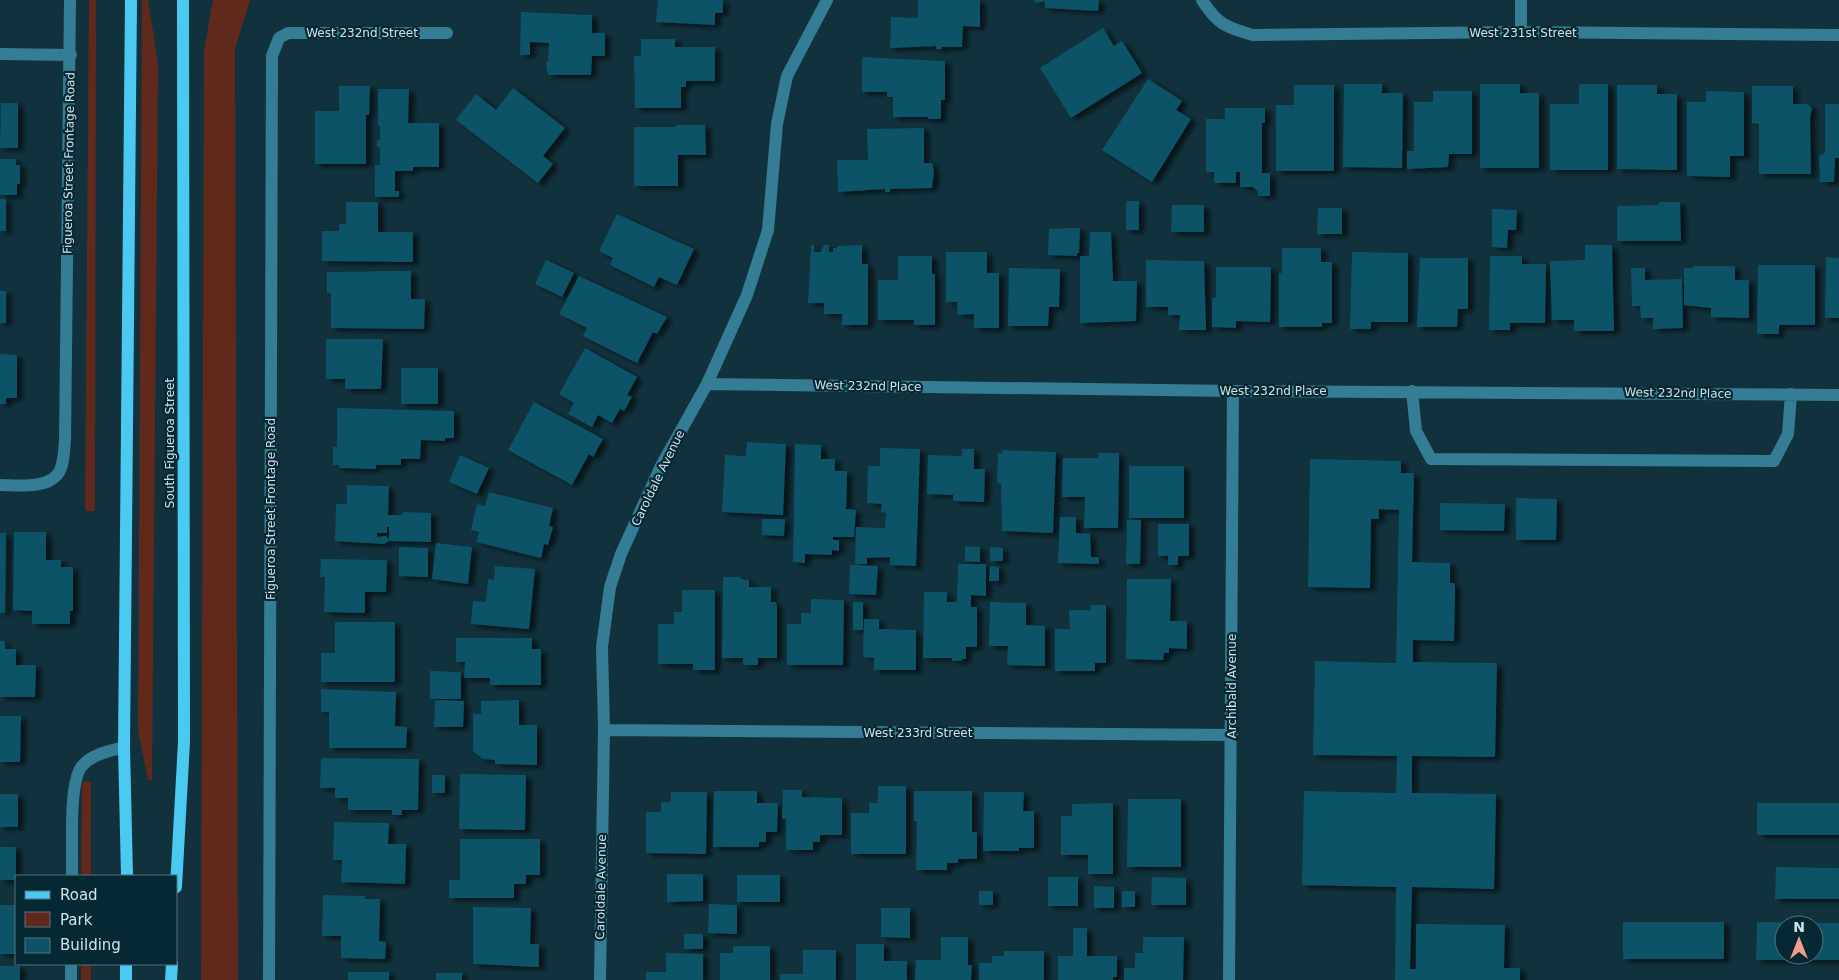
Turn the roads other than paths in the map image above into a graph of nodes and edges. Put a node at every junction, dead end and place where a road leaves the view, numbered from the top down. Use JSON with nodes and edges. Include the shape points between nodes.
{"nodes":[{"id":1,"x":70,"y":0,"type":"edge"},
{"id":2,"x":130,"y":0,"type":"edge"},
{"id":3,"x":183,"y":0,"type":"edge"},
{"id":4,"x":827,"y":0,"type":"edge"},
{"id":5,"x":1202,"y":0,"type":"edge"},
{"id":6,"x":1521,"y":0,"type":"edge"},
{"id":7,"x":1521,"y":32,"type":"junction"},
{"id":8,"x":447,"y":33,"type":"dead end"},
{"id":9,"x":1839,"y":35,"type":"edge"},
{"id":10,"x":278,"y":38,"type":"joint"},
{"id":11,"x":0,"y":54,"type":"edge"},
{"id":12,"x":70,"y":54,"type":"junction"},
{"id":13,"x":707,"y":384,"type":"junction"},
{"id":14,"x":1233,"y":391,"type":"junction"},
{"id":15,"x":1412,"y":391,"type":"junction"},
{"id":16,"x":1790,"y":394,"type":"junction"},
{"id":17,"x":1839,"y":395,"type":"edge"},
{"id":18,"x":0,"y":485,"type":"edge"},
{"id":19,"x":604,"y":730,"type":"junction"},
{"id":20,"x":1232,"y":735,"type":"junction"},
{"id":21,"x":124,"y":747,"type":"junction"},
{"id":22,"x":72,"y":875,"type":"edge"},
{"id":23,"x":127,"y":875,"type":"edge"},
{"id":24,"x":177,"y":875,"type":"edge"},
{"id":25,"x":71,"y":965,"type":"edge"},
{"id":26,"x":126,"y":965,"type":"edge"},
{"id":27,"x":172,"y":965,"type":"edge"},
{"id":28,"x":71,"y":980,"type":"edge"},
{"id":29,"x":126,"y":980,"type":"edge"},
{"id":30,"x":171,"y":980,"type":"edge"},
{"id":31,"x":269,"y":980,"type":"edge"},
{"id":32,"x":600,"y":980,"type":"edge"},
{"id":33,"x":1229,"y":980,"type":"edge"}],
"edges":[{"from":1,"to":12,"type":"street","name":"Figueroa Street Frontage Road"},
{"from":2,"to":21,"type":"main road"},
{"from":3,"to":24,"type":"main road","name":"South Figueroa Street","via":[[184,742]]},
{"from":4,"to":13,"type":"street","name":"Caroldale Avenue","via":[[787,76],[778,124],[768,230],[747,295]]},
{"from":5,"to":7,"type":"street","name":"West 231st Street","via":[[1212,16],[1227,28],[1253,35]]},
{"from":6,"to":7,"type":"street"},
{"from":7,"to":9,"type":"street","name":"West 231st Street"},
{"from":8,"to":10,"type":"street","name":"West 232nd Street","via":[[288,33]]},
{"from":10,"to":31,"type":"street","name":"Figueroa Street Frontage Road","via":[[272,56]]},
{"from":11,"to":12,"type":"street"},
{"from":12,"to":18,"type":"street","name":"Figueroa Street Frontage Road","via":[[65,440],[62,461],[57,474],[48,481]]},
{"from":13,"to":14,"type":"street","name":"West 232nd Place"},
{"from":13,"to":19,"type":"street","name":"Caroldale Avenue","via":[[661,466],[621,554],[610,587],[602,647]]},
{"from":14,"to":15,"type":"street","name":"West 232nd Place"},
{"from":14,"to":20,"type":"street","name":"Archibald Avenue"},
{"from":15,"to":16,"type":"street","name":"West 232nd Place"},
{"from":15,"to":16,"type":"street","via":[[1416,431],[1431,459],[1774,460],[1788,434]]},
{"from":16,"to":17,"type":"street","name":"West 232nd Place"},
{"from":19,"to":20,"type":"street","name":"West 233rd Street"},
{"from":19,"to":32,"type":"street","name":"Caroldale Avenue"},
{"from":20,"to":33,"type":"street","name":"Archibald Avenue"},
{"from":21,"to":22,"type":"street","via":[[94,756],[82,766],[74,782]]},
{"from":21,"to":23,"type":"main road"},
{"from":25,"to":28,"type":"street"},
{"from":26,"to":29,"type":"main road"},
{"from":27,"to":30,"type":"main road"}]}
